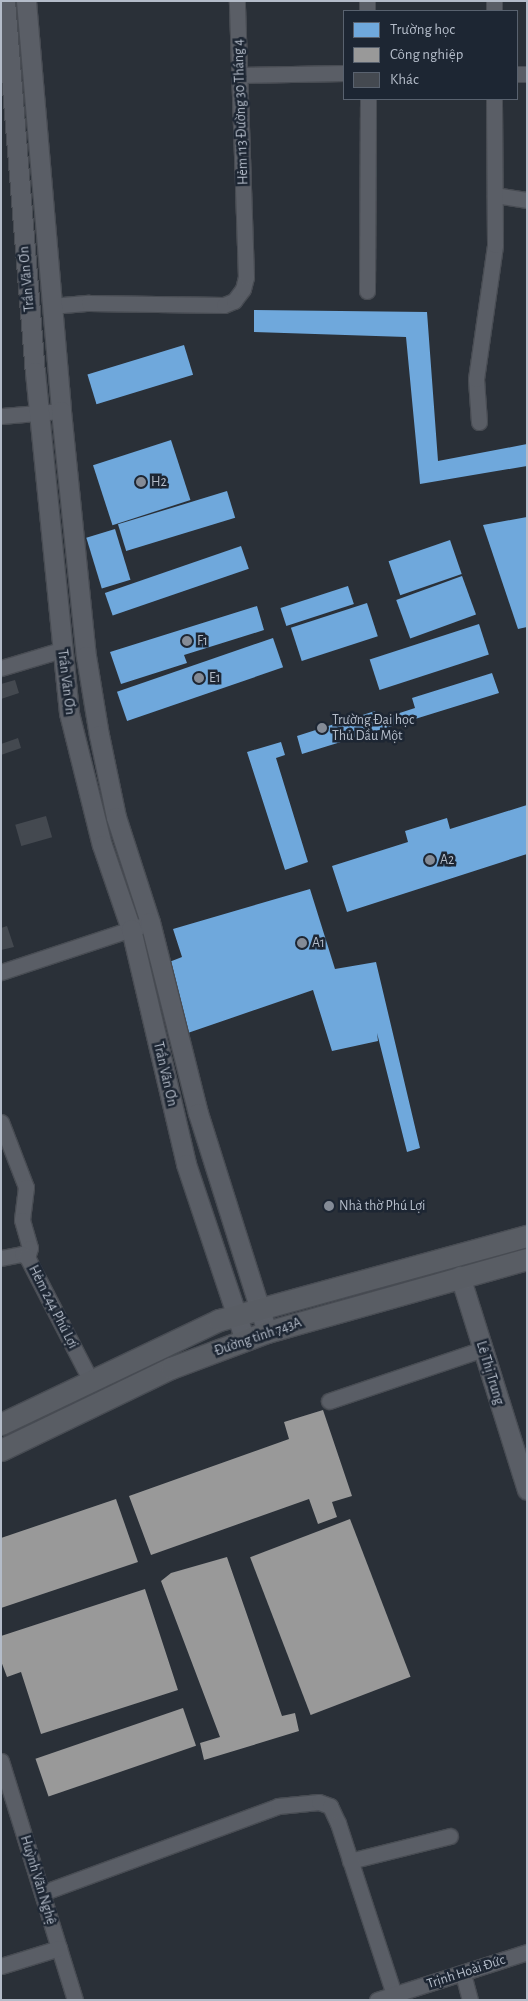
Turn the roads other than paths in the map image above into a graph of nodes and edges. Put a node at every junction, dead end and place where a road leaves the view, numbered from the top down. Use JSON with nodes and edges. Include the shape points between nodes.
{"nodes":[{"id":1,"x":5,"y":1,"type":"edge"},
{"id":2,"x":26,"y":1,"type":"edge"},
{"id":3,"x":238,"y":1,"type":"edge"},
{"id":4,"x":343,"y":73,"type":"edge"},
{"id":5,"x":239,"y":76,"type":"junction"},
{"id":6,"x":368,"y":100,"type":"edge"},
{"id":7,"x":494,"y":100,"type":"edge"},
{"id":8,"x":495,"y":195,"type":"junction"},
{"id":9,"x":527,"y":200,"type":"edge"},
{"id":10,"x":367,"y":292,"type":"dead end"},
{"id":11,"x":51,"y":306,"type":"junction"},
{"id":12,"x":61,"y":411,"type":"junction"},
{"id":13,"x":40,"y":413,"type":"junction"},
{"id":14,"x":1,"y":416,"type":"edge"},
{"id":15,"x":479,"y":422,"type":"dead end"},
{"id":16,"x":62,"y":650,"type":"junction"},
{"id":17,"x":1,"y":668,"type":"edge"},
{"id":18,"x":150,"y":922,"type":"junction"},
{"id":19,"x":132,"y":928,"type":"junction"},
{"id":20,"x":1,"y":972,"type":"edge"},
{"id":21,"x":1,"y":1122,"type":"edge"},
{"id":22,"x":527,"y":1236,"type":"edge"},
{"id":23,"x":453,"y":1256,"type":"junction"},
{"id":24,"x":28,"y":1257,"type":"junction"},
{"id":25,"x":1,"y":1258,"type":"edge"},
{"id":26,"x":527,"y":1259,"type":"edge"},
{"id":27,"x":460,"y":1276,"type":"junction"},
{"id":28,"x":259,"y":1309,"type":"junction"},
{"id":29,"x":236,"y":1315,"type":"junction"},
{"id":30,"x":268,"y":1332,"type":"junction"},
{"id":31,"x":245,"y":1340,"type":"junction"},
{"id":32,"x":483,"y":1349,"type":"junction"},
{"id":33,"x":91,"y":1381,"type":"junction"},
{"id":34,"x":329,"y":1401,"type":"dead end"},
{"id":35,"x":1,"y":1424,"type":"edge"},
{"id":36,"x":1,"y":1450,"type":"edge"},
{"id":37,"x":527,"y":1490,"type":"edge"},
{"id":38,"x":1,"y":1761,"type":"edge"},
{"id":39,"x":450,"y":1836,"type":"dead end"},
{"id":40,"x":350,"y":1861,"type":"junction"},
{"id":41,"x":42,"y":1893,"type":"junction"},
{"id":42,"x":59,"y":1948,"type":"junction"},
{"id":43,"x":527,"y":1952,"type":"edge"},
{"id":44,"x":1,"y":1966,"type":"edge"},
{"id":45,"x":463,"y":1974,"type":"junction"},
{"id":46,"x":394,"y":1994,"type":"junction"},
{"id":47,"x":76,"y":2000,"type":"edge"},
{"id":48,"x":377,"y":2000,"type":"edge"},
{"id":49,"x":470,"y":2000,"type":"edge"}],
"edges":[{"from":1,"to":13,"type":"street","name":"Trần Văn Ơn"},
{"from":2,"to":11,"type":"street","name":"Trần Văn Ơn"},
{"from":3,"to":5,"type":"street","name":"Hẻm 113 Đường 30 Tháng 4"},
{"from":4,"to":5,"type":"street"},
{"from":5,"to":11,"type":"street","name":"Hẻm 113 Đường 30 Tháng 4","via":[[246,277],[234,302]]},
{"from":6,"to":10,"type":"street"},
{"from":7,"to":8,"type":"street"},
{"from":8,"to":9,"type":"street"},
{"from":8,"to":15,"type":"street","via":[[492,284],[476,379]]},
{"from":11,"to":12,"type":"street","name":"Trần Văn Ơn"},
{"from":12,"to":13,"type":"street"},
{"from":12,"to":18,"type":"street","name":"Trần Văn Ơn","via":[[86,656],[99,735],[116,817]]},
{"from":13,"to":14,"type":"street"},
{"from":13,"to":16,"type":"street","name":"Trần Văn Ơn"},
{"from":16,"to":17,"type":"street"},
{"from":16,"to":19,"type":"street","name":"Trần Văn Ơn","via":[[83,778],[102,845]]},
{"from":18,"to":19,"type":"street"},
{"from":18,"to":28,"type":"street","name":"Trần Văn Ơn","via":[[198,1113]]},
{"from":19,"to":20,"type":"street"},
{"from":19,"to":29,"type":"street","name":"Trần Văn Ơn","via":[[186,1164]]},
{"from":21,"to":24,"type":"street","via":[[26,1187],[22,1220],[30,1248]]},
{"from":22,"to":23,"type":"main road","name":"Đường tỉnh 743A"},
{"from":23,"to":27,"type":"street","name":"Lê Thị Trung"},
{"from":23,"to":28,"type":"main road","name":"Đường tỉnh 743A"},
{"from":24,"to":25,"type":"street","name":"Hẻm 244 Phú Lợi","via":[[22,1254]]},
{"from":24,"to":33,"type":"street","name":"Hẻm 244 Phú Lợi"},
{"from":26,"to":27,"type":"main road","name":"Đường tỉnh 743A"},
{"from":27,"to":30,"type":"main road","name":"Đường tỉnh 743A"},
{"from":27,"to":32,"type":"street","name":"Lê Thị Trung"},
{"from":28,"to":29,"type":"main road","name":"Đường tỉnh 743A"},
{"from":28,"to":30,"type":"street","name":"Trần Văn Ơn"},
{"from":29,"to":31,"type":"street","name":"Trần Văn Ơn"},
{"from":29,"to":33,"type":"main road","name":"Đường tỉnh 743A","via":[[163,1345]]},
{"from":30,"to":31,"type":"main road","name":"Đường tỉnh 743A"},
{"from":31,"to":36,"type":"main road","name":"Đường tỉnh 743A","via":[[171,1368]]},
{"from":32,"to":34,"type":"street"},
{"from":32,"to":37,"type":"street","name":"Lê Thị Trung"},
{"from":33,"to":35,"type":"main road","name":"Đường tỉnh 743A"},
{"from":38,"to":41,"type":"street","name":"Huỳnh Văn Nghệ"},
{"from":39,"to":40,"type":"street"},
{"from":40,"to":41,"type":"street","via":[[330,1806],[319,1802],[286,1805]]},
{"from":40,"to":46,"type":"street"},
{"from":41,"to":42,"type":"street","name":"Huỳnh Văn Nghệ"},
{"from":42,"to":44,"type":"street"},
{"from":42,"to":47,"type":"street","name":"Huỳnh Văn Nghệ"},
{"from":43,"to":45,"type":"street","name":"Trịnh Hoài Đức"},
{"from":45,"to":46,"type":"street","name":"Trịnh Hoài Đức"},
{"from":45,"to":49,"type":"street"},
{"from":46,"to":48,"type":"street","name":"Trịnh Hoài Đức"}]}
